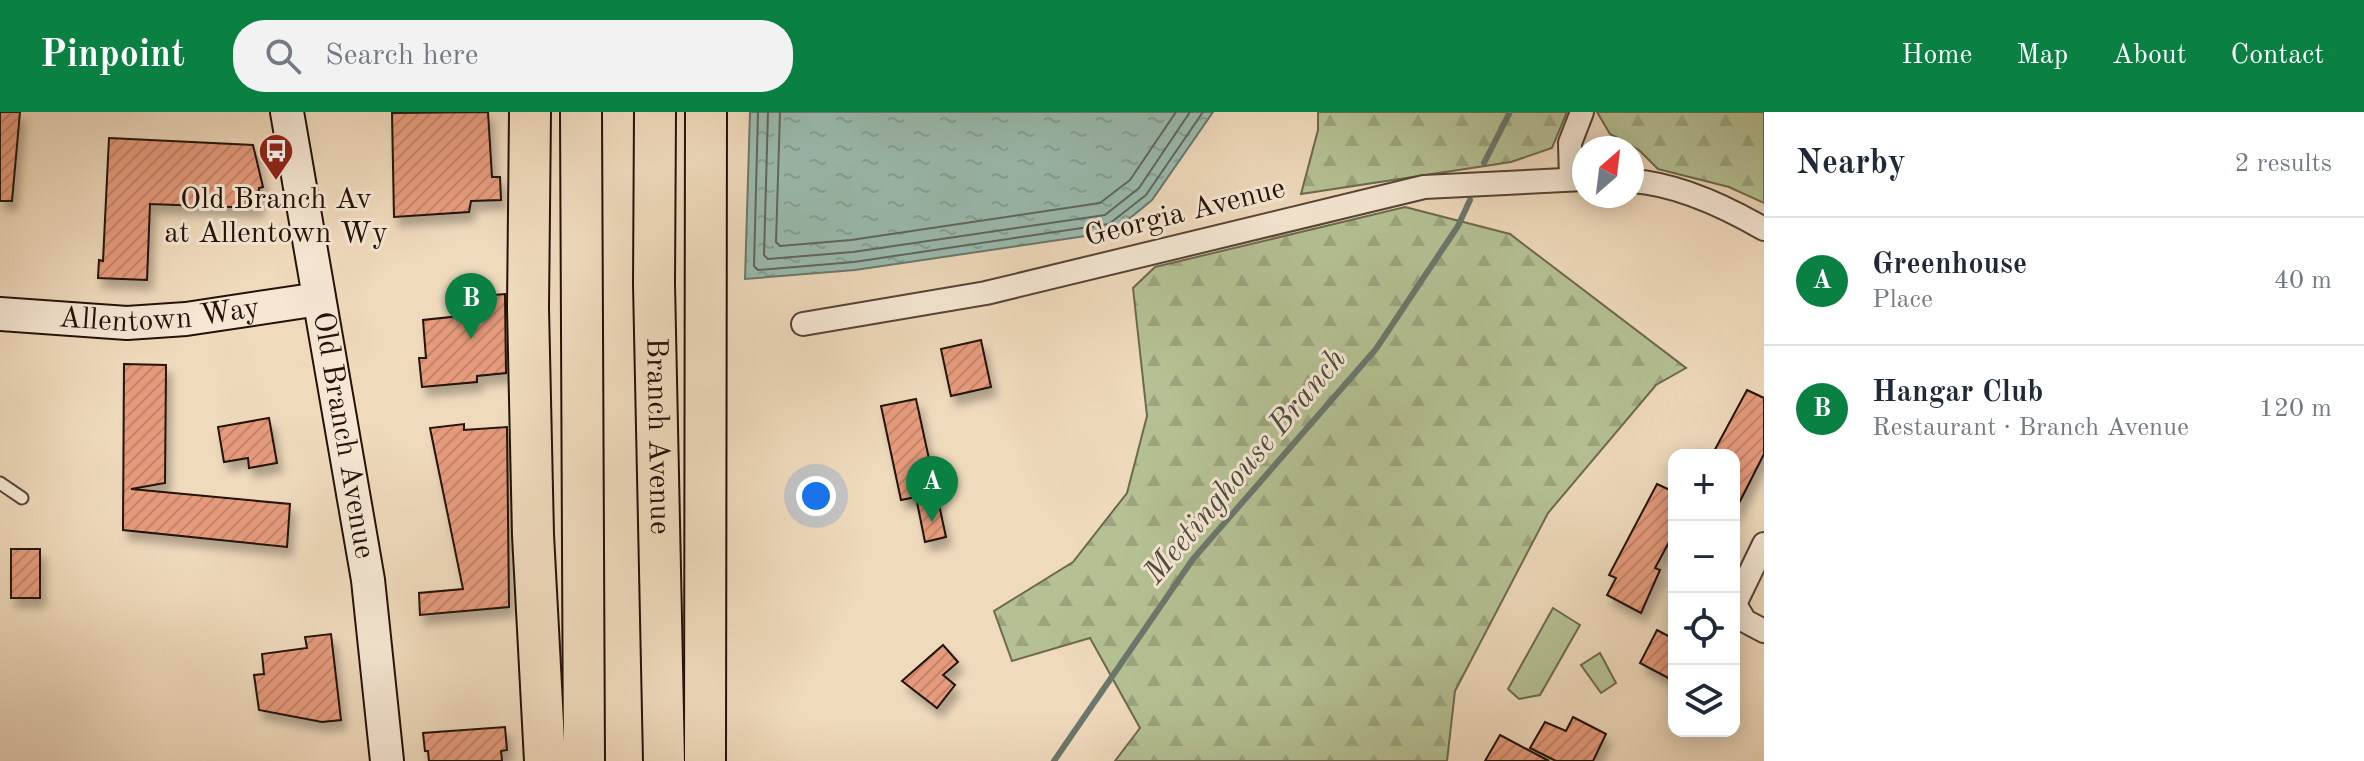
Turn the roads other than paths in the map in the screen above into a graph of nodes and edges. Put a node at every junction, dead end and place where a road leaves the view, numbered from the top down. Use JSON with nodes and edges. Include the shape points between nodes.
{"nodes":[{"id":1,"x":287,"y":112,"type":"edge"},
{"id":2,"x":530,"y":112,"type":"edge"},
{"id":3,"x":581,"y":112,"type":"edge"},
{"id":4,"x":655,"y":112,"type":"edge"},
{"id":5,"x":706,"y":112,"type":"edge"},
{"id":6,"x":1582,"y":112,"type":"edge"},
{"id":7,"x":1573,"y":136,"type":"edge"},
{"id":8,"x":1572,"y":179,"type":"edge"},
{"id":9,"x":1644,"y":182,"type":"edge"},
{"id":10,"x":1764,"y":229,"type":"edge"},
{"id":11,"x":319,"y":299,"type":"junction"},
{"id":12,"x":0,"y":314,"type":"edge"},
{"id":13,"x":803,"y":324,"type":"dead end"},
{"id":14,"x":0,"y":483,"type":"edge"},
{"id":15,"x":22,"y":498,"type":"dead end"},
{"id":16,"x":1764,"y":544,"type":"edge"},
{"id":17,"x":1764,"y":631,"type":"edge"},
{"id":18,"x":387,"y":761,"type":"edge"},
{"id":19,"x":545,"y":761,"type":"edge"},
{"id":20,"x":584,"y":761,"type":"edge"},
{"id":21,"x":664,"y":761,"type":"edge"},
{"id":22,"x":705,"y":761,"type":"edge"}],
"edges":[{"from":1,"to":11,"type":"main road","name":"Old Branch Avenue"},
{"from":2,"to":19,"type":"highway","via":[[533,549]]},
{"from":3,"to":20,"type":"highway"},
{"from":4,"to":21,"type":"highway","name":"Branch Avenue"},
{"from":5,"to":22,"type":"highway"},
{"from":6,"to":7,"type":"street"},
{"from":8,"to":13,"type":"street","name":"Georgia Avenue","via":[[1415,189],[986,293]]},
{"from":9,"to":10,"type":"street"},
{"from":11,"to":12,"type":"main road","name":"Allentown Way","via":[[127,323]]},
{"from":11,"to":18,"type":"main road","name":"Old Branch Avenue","via":[[368,580]]},
{"from":14,"to":15,"type":"lane"},
{"from":16,"to":17,"type":"street","via":[[1735,604],[1745,621]]}]}
